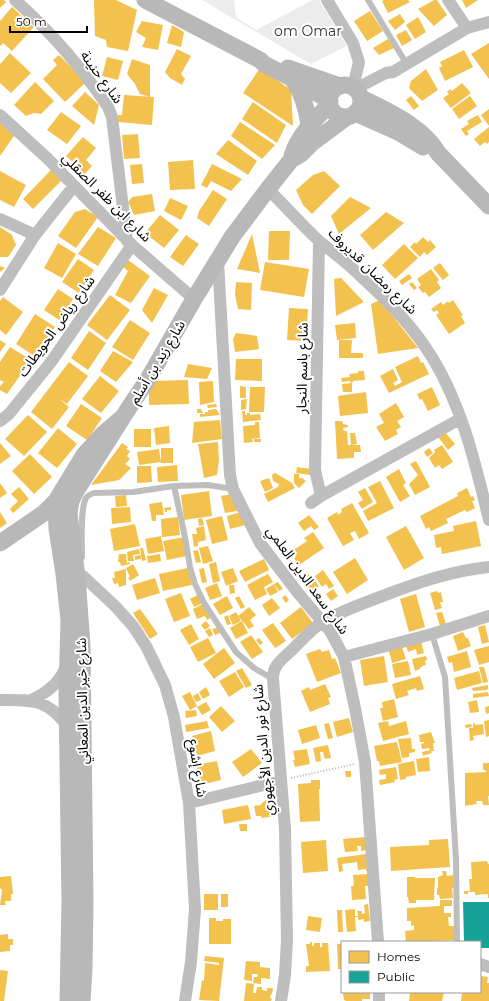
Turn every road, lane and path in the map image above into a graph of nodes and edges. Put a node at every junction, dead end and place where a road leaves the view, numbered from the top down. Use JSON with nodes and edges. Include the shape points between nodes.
{"nodes":[{"id":1,"x":15,"y":0,"type":"edge"},
{"id":2,"x":146,"y":0,"type":"edge"},
{"id":3,"x":327,"y":0,"type":"edge"},
{"id":4,"x":368,"y":0,"type":"edge"},
{"id":5,"x":448,"y":0,"type":"edge"},
{"id":6,"x":489,"y":22,"type":"edge"},
{"id":7,"x":467,"y":28,"type":"junction"},
{"id":8,"x":260,"y":60,"type":"junction"},
{"id":9,"x":406,"y":63,"type":"junction"},
{"id":10,"x":291,"y":78,"type":"junction"},
{"id":11,"x":352,"y":96,"type":"junction"},
{"id":12,"x":330,"y":103,"type":"junction"},
{"id":13,"x":0,"y":115,"type":"edge"},
{"id":14,"x":309,"y":126,"type":"junction"},
{"id":15,"x":292,"y":160,"type":"junction"},
{"id":16,"x":74,"y":186,"type":"junction"},
{"id":17,"x":268,"y":189,"type":"junction"},
{"id":18,"x":489,"y":206,"type":"edge"},
{"id":19,"x":0,"y":219,"type":"edge"},
{"id":20,"x":35,"y":236,"type":"junction"},
{"id":21,"x":319,"y":241,"type":"junction"},
{"id":22,"x":130,"y":243,"type":"junction"},
{"id":23,"x":218,"y":262,"type":"junction"},
{"id":24,"x":0,"y":290,"type":"edge"},
{"id":25,"x":194,"y":299,"type":"junction"},
{"id":26,"x":0,"y":405,"type":"edge"},
{"id":27,"x":4,"y":417,"type":"edge"},
{"id":28,"x":123,"y":417,"type":"junction"},
{"id":29,"x":460,"y":419,"type":"junction"},
{"id":30,"x":174,"y":486,"type":"junction"},
{"id":31,"x":233,"y":489,"type":"junction"},
{"id":32,"x":56,"y":501,"type":"junction"},
{"id":33,"x":489,"y":520,"type":"edge"},
{"id":34,"x":0,"y":543,"type":"edge"},
{"id":35,"x":489,"y":567,"type":"edge"},
{"id":36,"x":80,"y":577,"type":"junction"},
{"id":37,"x":489,"y":616,"type":"edge"},
{"id":38,"x":323,"y":622,"type":"junction"},
{"id":39,"x":432,"y":634,"type":"junction"},
{"id":40,"x":344,"y":657,"type":"junction"},
{"id":41,"x":68,"y":661,"type":"junction"},
{"id":42,"x":272,"y":679,"type":"junction"},
{"id":43,"x":0,"y":700,"type":"edge"},
{"id":44,"x":31,"y":700,"type":"junction"},
{"id":45,"x":68,"y":727,"type":"junction"},
{"id":46,"x":365,"y":762,"type":"junction"},
{"id":47,"x":280,"y":781,"type":"junction"},
{"id":48,"x":189,"y":803,"type":"junction"},
{"id":49,"x":378,"y":941,"type":"edge"},
{"id":50,"x":457,"y":941,"type":"edge"},
{"id":51,"x":68,"y":1001,"type":"edge"},
{"id":52,"x":82,"y":1001,"type":"edge"},
{"id":53,"x":185,"y":1001,"type":"edge"},
{"id":54,"x":281,"y":1001,"type":"edge"}],
"edges":[{"from":1,"to":22,"type":"street","name":"شارع حنينة","via":[[66,53],[108,107],[112,117]]},
{"from":2,"to":8,"type":"street"},
{"from":3,"to":11,"type":"street","via":[[353,43],[357,57],[353,60]]},
{"from":4,"to":9,"type":"lane"},
{"from":5,"to":7,"type":"street"},
{"from":6,"to":7,"type":"street"},
{"from":7,"to":9,"type":"street"},
{"from":8,"to":10,"type":"street"},
{"from":8,"to":11,"type":"street","via":[[297,71]]},
{"from":9,"to":11,"type":"street","via":[[393,72],[391,78]]},
{"from":10,"to":12,"type":"street"},
{"from":10,"to":14,"type":"street","via":[[303,97]]},
{"from":11,"to":12,"type":"street","name":"شارع زيد بن أسلم","via":[[336,88],[331,94]]},
{"from":11,"to":12,"type":"street","via":[[341,116],[336,114]]},
{"from":11,"to":15,"type":"street","name":"شارع زيد بن أسلم","via":[[312,143]]},
{"from":11,"to":18,"type":"street","via":[[384,109],[412,127],[433,145]]},
{"from":12,"to":14,"type":"street","name":"شارع زيد بن أسلم"},
{"from":13,"to":16,"type":"street","name":"شارع ابن ظفر الصقلي"},
{"from":14,"to":15,"type":"street","name":"شارع زيد بن أسلم","via":[[294,150]]},
{"from":15,"to":17,"type":"street","name":"شارع زيد بن أسلم"},
{"from":16,"to":20,"type":"street"},
{"from":16,"to":22,"type":"street","name":"شارع ابن ظفر الصقلي"},
{"from":17,"to":21,"type":"street","name":"شارع رمضان قديروف"},
{"from":17,"to":23,"type":"street","name":"شارع زيد بن أسلم","via":[[232,237]]},
{"from":19,"to":20,"type":"street"},
{"from":20,"to":24,"type":"street"},
{"from":21,"to":29,"type":"street","name":"شارع رمضان قديروف","via":[[352,268],[410,326],[441,373]]},
{"from":21,"to":29,"type":"street","name":"شارع باسم النجار","via":[[316,499]]},
{"from":22,"to":25,"type":"street","name":"شارع ابن ظفر الصقلي"},
{"from":22,"to":27,"type":"street","name":"شارع رياض الحويطات","via":[[51,362]]},
{"from":23,"to":25,"type":"street","name":"شارع زيد بن أسلم"},
{"from":23,"to":31,"type":"street","name":"شارع سعد الدين العلمي","via":[[230,475]]},
{"from":25,"to":28,"type":"street","name":"شارع زيد بن أسلم","via":[[147,381]]},
{"from":26,"to":27,"type":"street"},
{"from":28,"to":32,"type":"street","name":"شارع زيد بن أسلم","via":[[84,455]]},
{"from":28,"to":36,"type":"street","name":"شارع خير الدين المعاني","via":[[71,501],[70,514]]},
{"from":29,"to":33,"type":"street","name":"شارع رمضان قديروف"},
{"from":30,"to":31,"type":"lane","via":[[208,485]]},
{"from":30,"to":36,"type":"lane","via":[[133,492],[94,493],[87,497],[83,509]]},
{"from":30,"to":42,"type":"lane","via":[[190,568],[204,603],[236,652]]},
{"from":31,"to":38,"type":"street","name":"شارع سعد الدين العلمي","via":[[260,543]]},
{"from":32,"to":34,"type":"street","name":"شارع زيد بن أسلم"},
{"from":32,"to":41,"type":"street","name":"شارع خير الدين المعاني","via":[[57,529],[69,620]]},
{"from":35,"to":38,"type":"street","name":"شارع نور الدين الأجهوري","via":[[468,569],[409,586],[345,610]]},
{"from":36,"to":48,"type":"street","name":"شارع إشوع","via":[[116,607],[146,646],[157,666],[174,717]]},
{"from":36,"to":52,"type":"street","name":"شارع خير الدين المعاني","via":[[85,902]]},
{"from":37,"to":39,"type":"street"},
{"from":38,"to":40,"type":"street","name":"شارع سعد الدين العلمي"},
{"from":38,"to":42,"type":"street","name":"شارع نور الدين الأجهوري","via":[[282,658],[274,669]]},
{"from":39,"to":40,"type":"street"},
{"from":39,"to":50,"type":"lane","via":[[445,676],[456,860]]},
{"from":40,"to":46,"type":"street","name":"شارع سعد الدين العلمي"},
{"from":41,"to":44,"type":"street","via":[[58,681],[41,696]]},
{"from":41,"to":45,"type":"street","name":"شارع خير الدين المعاني"},
{"from":42,"to":47,"type":"street","name":"شارع نور الدين الأجهوري"},
{"from":43,"to":44,"type":"street"},
{"from":44,"to":45,"type":"street","via":[[56,713]]},
{"from":45,"to":51,"type":"street","name":"شارع خير الدين المعاني"},
{"from":46,"to":47,"type":"path"},
{"from":46,"to":49,"type":"street","name":"شارع سعد الدين العلمي"},
{"from":47,"to":48,"type":"street"},
{"from":47,"to":54,"type":"street","name":"شارع نور الدين الأجهوري","via":[[285,829],[287,940]]},
{"from":48,"to":53,"type":"street","name":"شارع إشوع","via":[[195,909]]}]}
